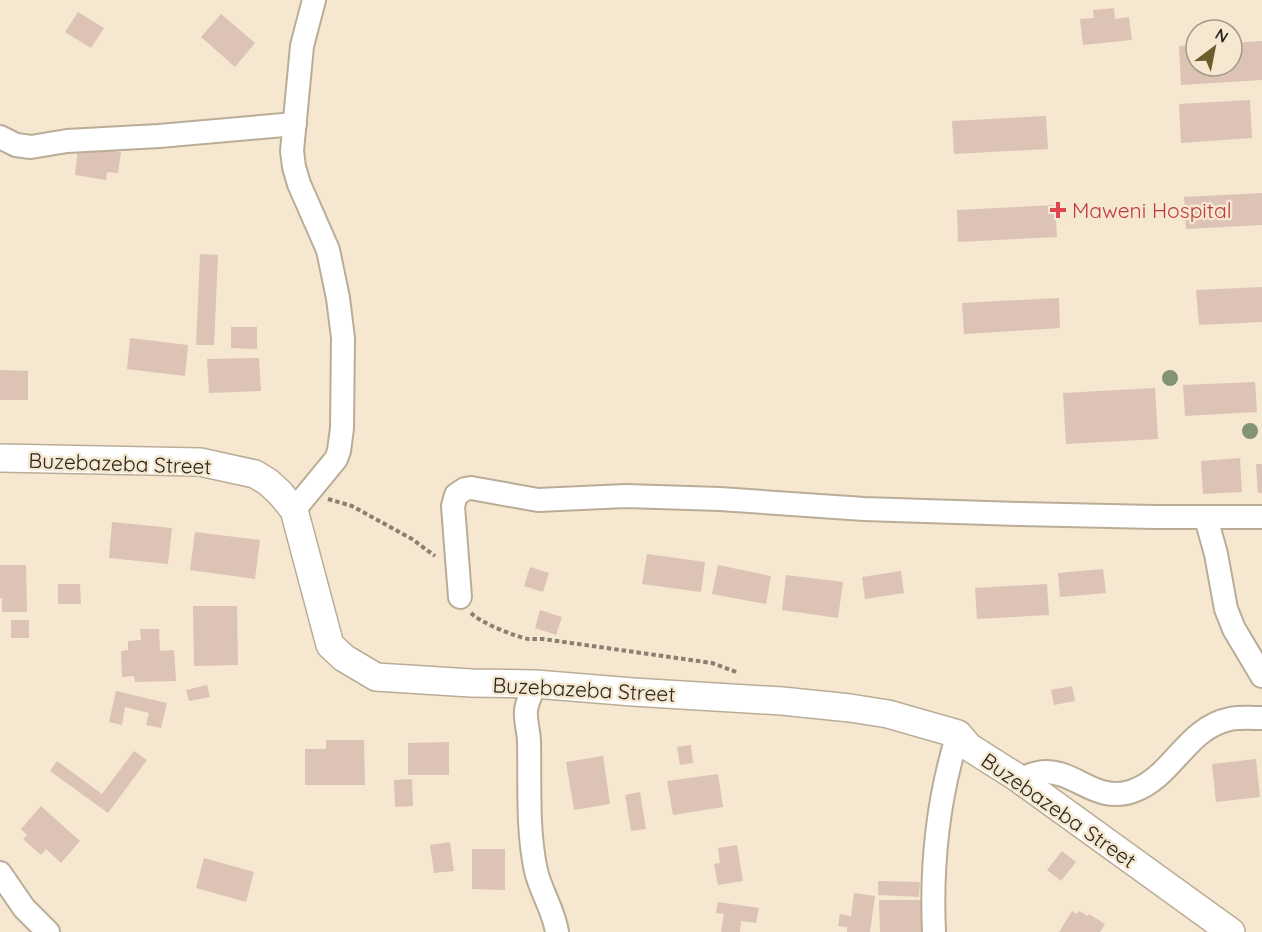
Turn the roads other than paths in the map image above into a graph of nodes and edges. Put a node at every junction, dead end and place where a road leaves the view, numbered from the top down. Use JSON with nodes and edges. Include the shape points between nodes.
{"nodes":[{"id":1,"x":314,"y":0,"type":"edge"},
{"id":2,"x":295,"y":124,"type":"junction"},
{"id":3,"x":0,"y":137,"type":"edge"},
{"id":4,"x":0,"y":458,"type":"edge"},
{"id":5,"x":301,"y":501,"type":"junction"},
{"id":6,"x":1262,"y":517,"type":"edge"},
{"id":7,"x":1206,"y":518,"type":"junction"},
{"id":8,"x":460,"y":597,"type":"road end"},
{"id":9,"x":1262,"y":676,"type":"edge"},
{"id":10,"x":534,"y":684,"type":"junction"},
{"id":11,"x":1262,"y":718,"type":"edge"},
{"id":12,"x":958,"y":734,"type":"junction"},
{"id":13,"x":1020,"y":779,"type":"junction"},
{"id":14,"x":0,"y":873,"type":"edge"},
{"id":15,"x":559,"y":929,"type":"edge"},
{"id":16,"x":48,"y":932,"type":"edge"},
{"id":17,"x":934,"y":932,"type":"edge"},
{"id":18,"x":1230,"y":932,"type":"edge"}],
"edges":[{"from":1,"to":2,"type":"street","via":[[302,45]]},
{"from":2,"to":3,"type":"street","via":[[31,147]]},
{"from":2,"to":5,"type":"street","via":[[294,166],[328,250],[343,338],[339,451],[332,466]]},
{"from":4,"to":5,"type":"street","name":"Buzebazeba Street","via":[[200,462],[255,474],[280,493]]},
{"from":5,"to":10,"type":"street","name":"Buzebazeba Street","via":[[330,645],[344,658],[376,677]]},
{"from":6,"to":7,"type":"street"},
{"from":7,"to":8,"type":"street","via":[[886,509],[638,496],[538,500],[471,488],[456,495],[453,506]]},
{"from":7,"to":9,"type":"street","via":[[1226,609]]},
{"from":10,"to":12,"type":"street","name":"Buzebazeba Street","via":[[850,708],[888,714]]},
{"from":10,"to":15,"type":"street","via":[[526,709],[531,834],[536,872]]},
{"from":11,"to":13,"type":"street","via":[[1232,718],[1206,728],[1160,774],[1133,791],[1106,794],[1062,774],[1047,772]]},
{"from":12,"to":13,"type":"street","name":"Buzebazeba Street","via":[[969,747]]},
{"from":12,"to":17,"type":"street","via":[[939,821]]},
{"from":13,"to":18,"type":"street","name":"Buzebazeba Street"},
{"from":14,"to":16,"type":"street","via":[[24,908]]}]}
